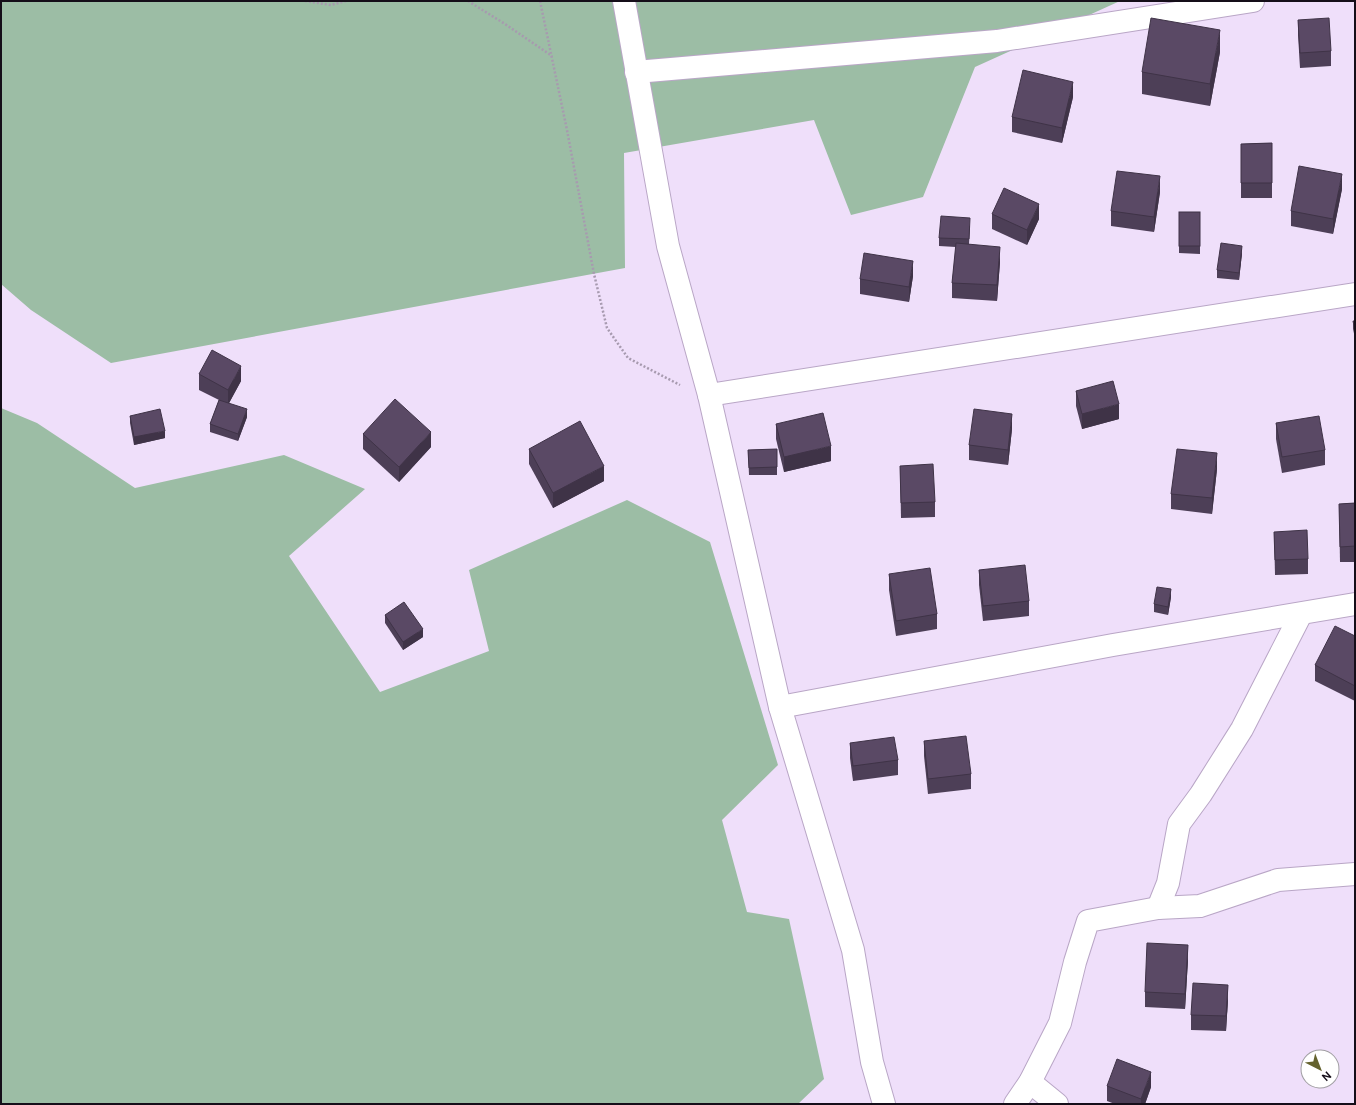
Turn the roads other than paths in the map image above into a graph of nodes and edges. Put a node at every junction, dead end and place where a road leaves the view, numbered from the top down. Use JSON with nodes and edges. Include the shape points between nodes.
{"nodes":[{"id":1,"x":624,"y":1,"type":"edge"},
{"id":2,"x":1253,"y":1,"type":"edge"},
{"id":3,"x":636,"y":72,"type":"junction"},
{"id":4,"x":1355,"y":294,"type":"edge"},
{"id":5,"x":709,"y":395,"type":"junction"},
{"id":6,"x":1355,"y":604,"type":"edge"},
{"id":7,"x":1300,"y":614,"type":"junction"},
{"id":8,"x":780,"y":707,"type":"junction"},
{"id":9,"x":1355,"y":874,"type":"edge"},
{"id":10,"x":1158,"y":908,"type":"junction"},
{"id":11,"x":1030,"y":1082,"type":"junction"},
{"id":12,"x":884,"y":1104,"type":"edge"},
{"id":13,"x":1015,"y":1104,"type":"edge"},
{"id":14,"x":1057,"y":1104,"type":"edge"}],
"edges":[{"from":1,"to":3,"type":"street"},
{"from":2,"to":3,"type":"street","via":[[997,40]]},
{"from":3,"to":5,"type":"street","via":[[668,246]]},
{"from":4,"to":5,"type":"street"},
{"from":5,"to":8,"type":"street"},
{"from":6,"to":7,"type":"street"},
{"from":7,"to":8,"type":"street","via":[[1113,645]]},
{"from":7,"to":10,"type":"street","via":[[1242,729],[1179,824],[1168,883]]},
{"from":8,"to":12,"type":"street","via":[[853,950],[872,1062]]},
{"from":9,"to":10,"type":"street","via":[[1278,880],[1200,906]]},
{"from":10,"to":11,"type":"street","via":[[1088,921],[1060,1023]]},
{"from":11,"to":13,"type":"street"},
{"from":11,"to":14,"type":"street"}]}
